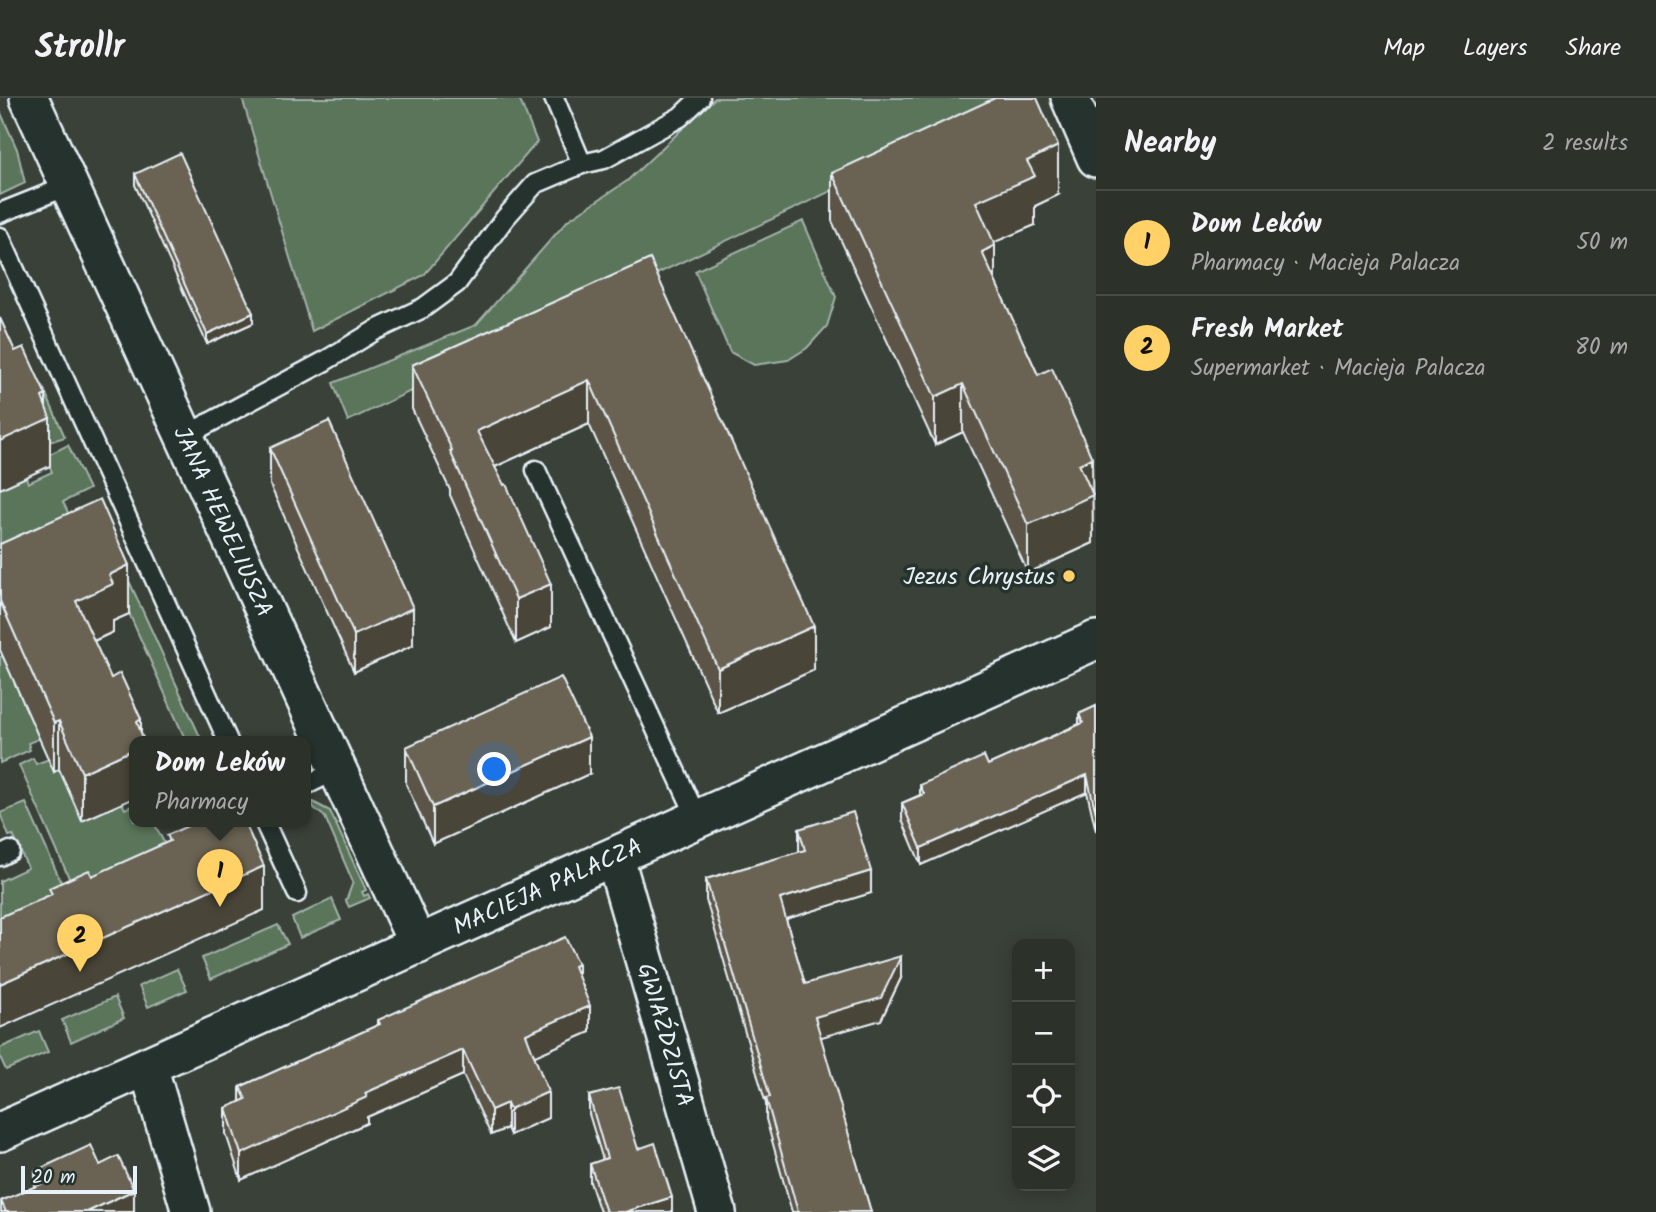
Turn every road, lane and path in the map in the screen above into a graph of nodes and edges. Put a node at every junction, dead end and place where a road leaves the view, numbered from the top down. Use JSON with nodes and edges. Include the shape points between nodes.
{"nodes":[{"id":1,"x":29,"y":98,"type":"edge"},
{"id":2,"x":554,"y":98,"type":"edge"},
{"id":3,"x":700,"y":98,"type":"edge"},
{"id":4,"x":1070,"y":98,"type":"edge"},
{"id":5,"x":1096,"y":158,"type":"edge"},
{"id":6,"x":582,"y":164,"type":"junction"},
{"id":7,"x":68,"y":186,"type":"junction"},
{"id":8,"x":0,"y":213,"type":"edge"},
{"id":9,"x":0,"y":237,"type":"edge"},
{"id":10,"x":183,"y":437,"type":"junction"},
{"id":11,"x":536,"y":470,"type":"dead end"},
{"id":12,"x":1096,"y":640,"type":"edge"},
{"id":13,"x":226,"y":736,"type":"edge"},
{"id":14,"x":305,"y":736,"type":"edge"},
{"id":15,"x":311,"y":750,"type":"edge"},
{"id":16,"x":322,"y":777,"type":"edge"},
{"id":17,"x":698,"y":820,"type":"junction"},
{"id":18,"x":267,"y":827,"type":"edge"},
{"id":19,"x":615,"y":858,"type":"junction"},
{"id":20,"x":297,"y":893,"type":"dead end"},
{"id":21,"x":418,"y":945,"type":"junction"},
{"id":22,"x":148,"y":1066,"type":"junction"},
{"id":23,"x":0,"y":1132,"type":"edge"},
{"id":24,"x":191,"y":1212,"type":"edge"},
{"id":25,"x":717,"y":1212,"type":"edge"}],
"edges":[{"from":1,"to":7,"type":"street","name":"JANA HEWELIUSZA"},
{"from":2,"to":6,"type":"lane"},
{"from":3,"to":6,"type":"lane","via":[[680,117],[604,159]]},
{"from":4,"to":5,"type":"street"},
{"from":6,"to":10,"type":"lane","via":[[535,184],[457,283],[423,308]]},
{"from":7,"to":8,"type":"lane"},
{"from":7,"to":10,"type":"street","name":"JANA HEWELIUSZA"},
{"from":9,"to":13,"type":"lane"},
{"from":10,"to":14,"type":"street","name":"JANA HEWELIUSZA"},
{"from":11,"to":17,"type":"lane"},
{"from":12,"to":17,"type":"street","name":"MACIEJA PALACZA"},
{"from":15,"to":16,"type":"street","name":"JANA HEWELIUSZA"},
{"from":16,"to":21,"type":"street","name":"JANA HEWELIUSZA"},
{"from":17,"to":19,"type":"street","name":"MACIEJA PALACZA"},
{"from":18,"to":20,"type":"lane"},
{"from":19,"to":21,"type":"street","name":"MACIEJA PALACZA"},
{"from":19,"to":25,"type":"street","name":"GWIAŹDZISTA"},
{"from":21,"to":22,"type":"street","name":"MACIEJA PALACZA"},
{"from":22,"to":23,"type":"street","name":"MACIEJA PALACZA"},
{"from":22,"to":24,"type":"street"}]}
